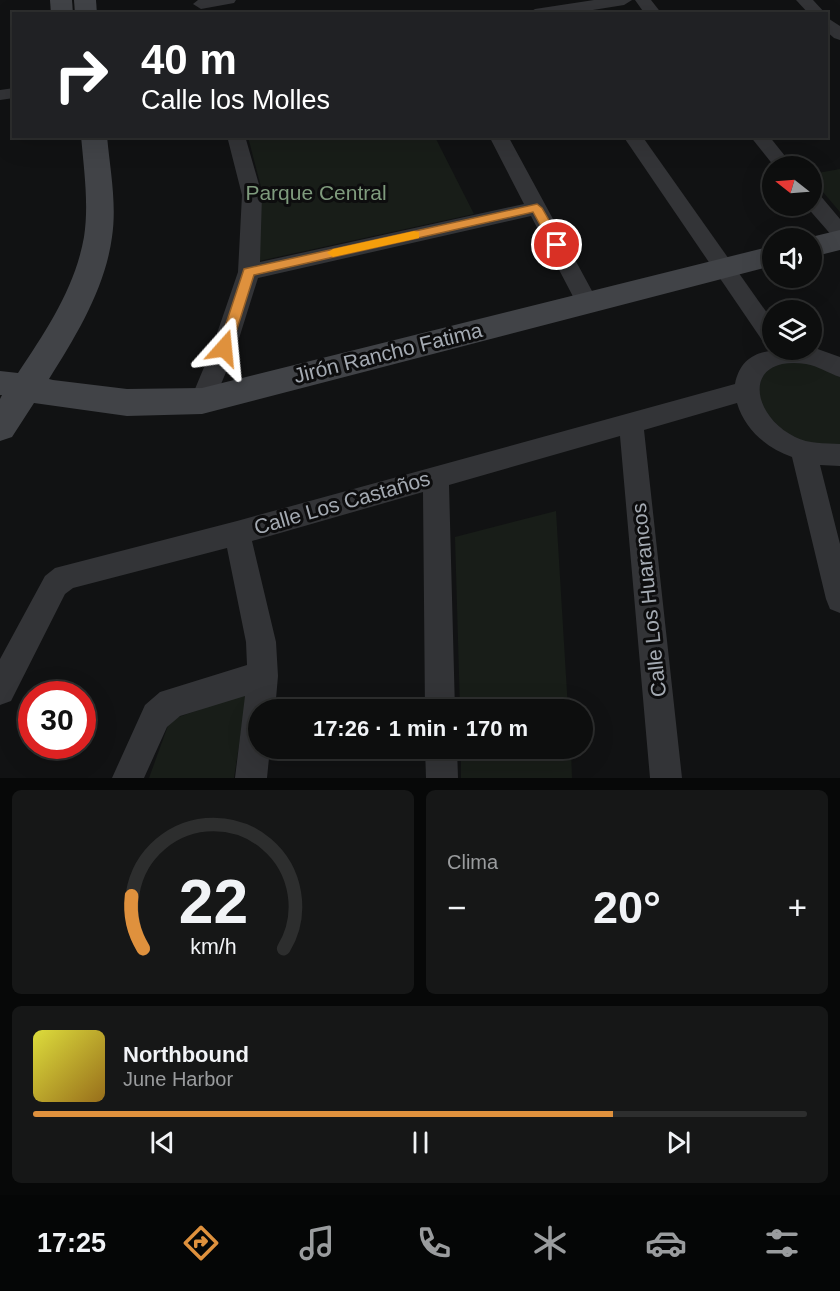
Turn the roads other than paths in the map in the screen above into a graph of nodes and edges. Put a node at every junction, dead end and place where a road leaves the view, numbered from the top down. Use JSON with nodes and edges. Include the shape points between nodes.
{"nodes":[{"id":1,"x":228,"y":0,"type":"edge"},
{"id":2,"x":624,"y":0,"type":"edge"},
{"id":3,"x":643,"y":0,"type":"edge"},
{"id":4,"x":804,"y":0,"type":"edge"},
{"id":5,"x":202,"y":6,"type":"edge"},
{"id":6,"x":539,"y":10,"type":"edge"},
{"id":7,"x":652,"y":12,"type":"edge"},
{"id":8,"x":816,"y":12,"type":"edge"},
{"id":9,"x":828,"y":24,"type":"edge"},
{"id":10,"x":840,"y":35,"type":"edge"},
{"id":11,"x":73,"y":138,"type":"edge"},
{"id":12,"x":94,"y":138,"type":"edge"},
{"id":13,"x":237,"y":138,"type":"edge"},
{"id":14,"x":499,"y":138,"type":"edge"},
{"id":15,"x":633,"y":138,"type":"edge"},
{"id":16,"x":761,"y":138,"type":"edge"},
{"id":17,"x":776,"y":156,"type":"edge"},
{"id":18,"x":537,"y":208,"type":"junction"},
{"id":19,"x":822,"y":211,"type":"edge"},
{"id":20,"x":840,"y":232,"type":"edge"},
{"id":21,"x":840,"y":240,"type":"edge"},
{"id":22,"x":822,"y":244,"type":"edge"},
{"id":23,"x":762,"y":259,"type":"edge"},
{"id":24,"x":725,"y":268,"type":"junction"},
{"id":25,"x":249,"y":272,"type":"junction"},
{"id":26,"x":587,"y":302,"type":"junction"},
{"id":27,"x":762,"y":322,"type":"edge"},
{"id":28,"x":766,"y":360,"type":"edge"},
{"id":29,"x":821,"y":360,"type":"edge"},
{"id":30,"x":838,"y":365,"type":"edge"},
{"id":31,"x":7,"y":386,"type":"edge"},
{"id":32,"x":746,"y":391,"type":"junction"},
{"id":33,"x":202,"y":401,"type":"junction"},
{"id":34,"x":631,"y":423,"type":"junction"},
{"id":35,"x":0,"y":427,"type":"edge"},
{"id":36,"x":804,"y":453,"type":"junction"},
{"id":37,"x":840,"y":455,"type":"edge"},
{"id":38,"x":436,"y":477,"type":"junction"},
{"id":39,"x":237,"y":533,"type":"junction"},
{"id":40,"x":840,"y":599,"type":"edge"},
{"id":41,"x":263,"y":676,"type":"junction"},
{"id":42,"x":0,"y":690,"type":"edge"},
{"id":43,"x":260,"y":699,"type":"edge"},
{"id":44,"x":440,"y":699,"type":"edge"},
{"id":45,"x":253,"y":759,"type":"edge"},
{"id":46,"x":441,"y":759,"type":"edge"},
{"id":47,"x":128,"y":778,"type":"edge"},
{"id":48,"x":251,"y":778,"type":"edge"},
{"id":49,"x":442,"y":778,"type":"edge"},
{"id":50,"x":666,"y":778,"type":"edge"}],
"edges":[{"from":1,"to":5,"type":"street"},
{"from":2,"to":6,"type":"street"},
{"from":3,"to":7,"type":"street"},
{"from":4,"to":8,"type":"street"},
{"from":9,"to":10,"type":"street"},
{"from":11,"to":31,"type":"street","via":[[80,208],[76,241],[64,277]]},
{"from":12,"to":31,"type":"street","via":[[100,204],[98,238],[87,278],[65,323]]},
{"from":13,"to":25,"type":"street","via":[[252,195]]},
{"from":14,"to":18,"type":"street"},
{"from":15,"to":24,"type":"street"},
{"from":16,"to":17,"type":"street"},
{"from":18,"to":25,"type":"street"},
{"from":18,"to":26,"type":"street"},
{"from":19,"to":20,"type":"street"},
{"from":21,"to":22,"type":"street"},
{"from":23,"to":24,"type":"street","name":"Jirón Rancho Fatima"},
{"from":24,"to":26,"type":"street","name":"Jirón Rancho Fatima"},
{"from":24,"to":27,"type":"street"},
{"from":25,"to":33,"type":"street"},
{"from":26,"to":33,"type":"street","name":"Jirón Rancho Fatima"},
{"from":28,"to":32,"type":"street","via":[[752,372]]},
{"from":29,"to":30,"type":"street"},
{"from":31,"to":33,"type":"street","name":"Jirón Rancho Fatima","via":[[124,404]]},
{"from":31,"to":35,"type":"street"},
{"from":32,"to":34,"type":"street","name":"Calle Los Castaños"},
{"from":32,"to":36,"type":"street","via":[[759,425],[782,444]]},
{"from":34,"to":38,"type":"street","name":"Calle Los Castaños"},
{"from":34,"to":50,"type":"street","name":"Calle Los Huarancos"},
{"from":36,"to":37,"type":"street"},
{"from":36,"to":40,"type":"street"},
{"from":38,"to":39,"type":"street","name":"Calle Los Castaños"},
{"from":38,"to":44,"type":"street"},
{"from":39,"to":41,"type":"street","via":[[261,642]]},
{"from":39,"to":42,"type":"street","name":"Calle Los Castaños","via":[[65,577],[55,585]]},
{"from":41,"to":43,"type":"street"},
{"from":41,"to":47,"type":"street","via":[[171,703],[156,716]]},
{"from":45,"to":48,"type":"street"},
{"from":46,"to":49,"type":"street"}]}
